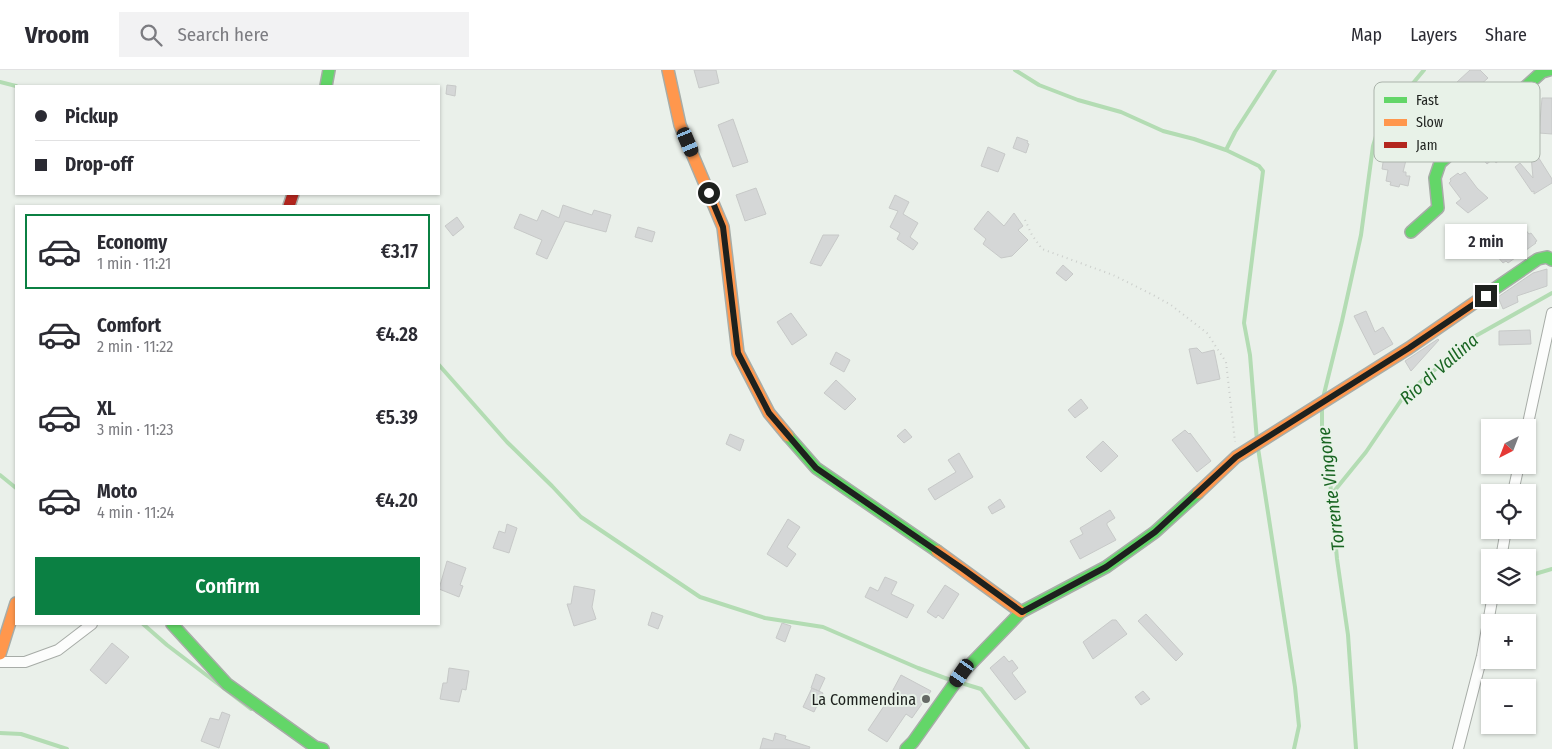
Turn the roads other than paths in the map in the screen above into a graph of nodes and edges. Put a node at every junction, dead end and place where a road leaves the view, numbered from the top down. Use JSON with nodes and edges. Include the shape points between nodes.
{"nodes":[{"id":1,"x":329,"y":70,"type":"edge"},
{"id":2,"x":668,"y":70,"type":"edge"},
{"id":3,"x":1549,"y":70,"type":"edge"},
{"id":4,"x":1531,"y":82,"type":"edge"},
{"id":5,"x":326,"y":85,"type":"edge"},
{"id":6,"x":1441,"y":162,"type":"edge"},
{"id":7,"x":1411,"y":232,"type":"dead end"},
{"id":8,"x":1552,"y":260,"type":"edge"},
{"id":9,"x":1552,"y":313,"type":"edge"},
{"id":10,"x":1529,"y":419,"type":"edge"},
{"id":11,"x":1491,"y":604,"type":"edge"},
{"id":12,"x":15,"y":606,"type":"edge"},
{"id":13,"x":1022,"y":612,"type":"junction"},
{"id":14,"x":91,"y":625,"type":"edge"},
{"id":15,"x":173,"y":625,"type":"edge"},
{"id":16,"x":0,"y":654,"type":"edge"},
{"id":17,"x":0,"y":662,"type":"edge"},
{"id":18,"x":322,"y":749,"type":"edge"},
{"id":19,"x":906,"y":749,"type":"edge"},
{"id":20,"x":1458,"y":749,"type":"edge"}],
"edges":[{"from":1,"to":5,"type":"street"},
{"from":2,"to":13,"type":"street","via":[[680,125],[723,227],[738,353],[769,413],[816,468]]},
{"from":3,"to":4,"type":"street"},
{"from":6,"to":7,"type":"street","via":[[1435,178],[1438,208]]},
{"from":8,"to":13,"type":"street","via":[[1548,257],[1538,259],[1409,348],[1236,457],[1155,532],[1106,567]]},
{"from":9,"to":10,"type":"street"},
{"from":11,"to":20,"type":"street","via":[[1482,656]]},
{"from":12,"to":16,"type":"street"},
{"from":13,"to":19,"type":"street","via":[[962,673]]},
{"from":14,"to":17,"type":"street","via":[[58,650],[25,662]]},
{"from":15,"to":18,"type":"street","via":[[228,684],[315,748]]}]}
